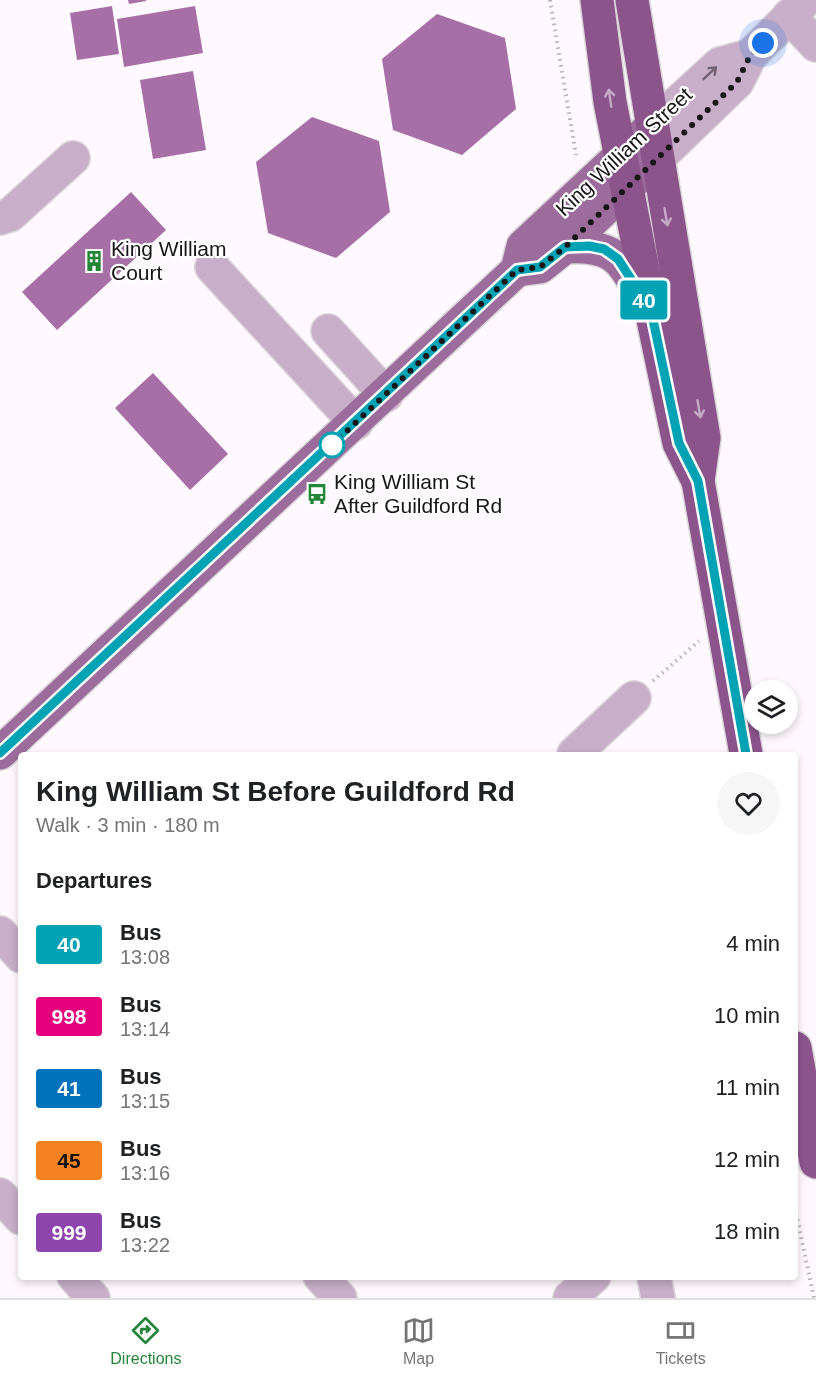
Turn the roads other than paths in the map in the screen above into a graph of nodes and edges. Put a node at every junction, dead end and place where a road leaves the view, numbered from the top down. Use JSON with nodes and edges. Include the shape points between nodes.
{"nodes":[{"id":1,"x":597,"y":0,"type":"edge"},
{"id":2,"x":632,"y":0,"type":"edge"},
{"id":3,"x":797,"y":8,"type":"edge"},
{"id":4,"x":816,"y":45,"type":"edge"},
{"id":5,"x":750,"y":56,"type":"junction"},
{"id":6,"x":651,"y":127,"type":"junction"},
{"id":7,"x":620,"y":155,"type":"junction"},
{"id":8,"x":74,"y":158,"type":"dead end"},
{"id":9,"x":657,"y":159,"type":"junction"},
{"id":10,"x":626,"y":189,"type":"junction"},
{"id":11,"x":0,"y":218,"type":"edge"},
{"id":12,"x":565,"y":247,"type":"junction"},
{"id":13,"x":213,"y":267,"type":"dead end"},
{"id":14,"x":517,"y":270,"type":"junction"},
{"id":15,"x":651,"y":310,"type":"junction"},
{"id":16,"x":328,"y":331,"type":"dead end"},
{"id":17,"x":386,"y":395,"type":"junction"},
{"id":18,"x":356,"y":423,"type":"junction"},
{"id":19,"x":698,"y":481,"type":"junction"},
{"id":20,"x":634,"y":698,"type":"road end"},
{"id":21,"x":575,"y":752,"type":"edge"},
{"id":22,"x":746,"y":752,"type":"edge"},
{"id":23,"x":0,"y":753,"type":"edge"},
{"id":24,"x":0,"y":933,"type":"edge"},
{"id":25,"x":18,"y":953,"type":"edge"},
{"id":26,"x":798,"y":1081,"type":"edge"},
{"id":27,"x":800,"y":1103,"type":"edge"},
{"id":28,"x":816,"y":1162,"type":"edge"},
{"id":29,"x":0,"y":1195,"type":"edge"},
{"id":30,"x":18,"y":1215,"type":"edge"},
{"id":31,"x":77,"y":1280,"type":"edge"},
{"id":32,"x":324,"y":1280,"type":"edge"},
{"id":33,"x":590,"y":1280,"type":"edge"},
{"id":34,"x":655,"y":1280,"type":"edge"},
{"id":35,"x":93,"y":1298,"type":"edge"},
{"id":36,"x":340,"y":1298,"type":"edge"},
{"id":37,"x":570,"y":1298,"type":"edge"},
{"id":38,"x":658,"y":1298,"type":"edge"}],
"edges":[{"from":7,"to":1,"type":"highway","one_way":true},
{"from":2,"to":6,"type":"highway"},
{"from":3,"to":4,"type":"street"},
{"from":3,"to":5,"type":"street","name":"King William Street"},
{"from":6,"to":5,"type":"street","name":"King William Street","one_way":true,"via":[[720,64]]},
{"from":5,"to":9,"type":"street","name":"King William Street","via":[[737,82]]},
{"from":6,"to":7,"type":"main road","name":"King William Street"},
{"from":6,"to":9,"type":"highway"},
{"from":7,"to":10,"type":"highway"},
{"from":7,"to":14,"type":"main road","name":"King William Street","via":[[523,246]]},
{"from":8,"to":11,"type":"street","via":[[10,215]]},
{"from":9,"to":10,"type":"main road","name":"King William Street"},
{"from":9,"to":19,"type":"highway","one_way":true,"via":[[704,438]]},
{"from":10,"to":12,"type":"main road","name":"King William Street"},
{"from":10,"to":15,"type":"highway"},
{"from":12,"to":14,"type":"main road","name":"King William Street","via":[[540,267]]},
{"from":12,"to":15,"type":"main road","via":[[589,246],[610,251]]},
{"from":13,"to":18,"type":"street"},
{"from":14,"to":17,"type":"main road","name":"King William Street"},
{"from":15,"to":19,"type":"highway","via":[[679,443]]},
{"from":16,"to":17,"type":"street"},
{"from":17,"to":18,"type":"main road","name":"King William Street"},
{"from":18,"to":23,"type":"main road","name":"King William Street"},
{"from":19,"to":22,"type":"highway"},
{"from":20,"to":21,"type":"street"},
{"from":24,"to":25,"type":"street"},
{"from":26,"to":27,"type":"highway"},
{"from":27,"to":28,"type":"highway"},
{"from":29,"to":30,"type":"street"},
{"from":31,"to":35,"type":"street"},
{"from":32,"to":36,"type":"street"},
{"from":33,"to":37,"type":"street"},
{"from":34,"to":38,"type":"street"}]}
